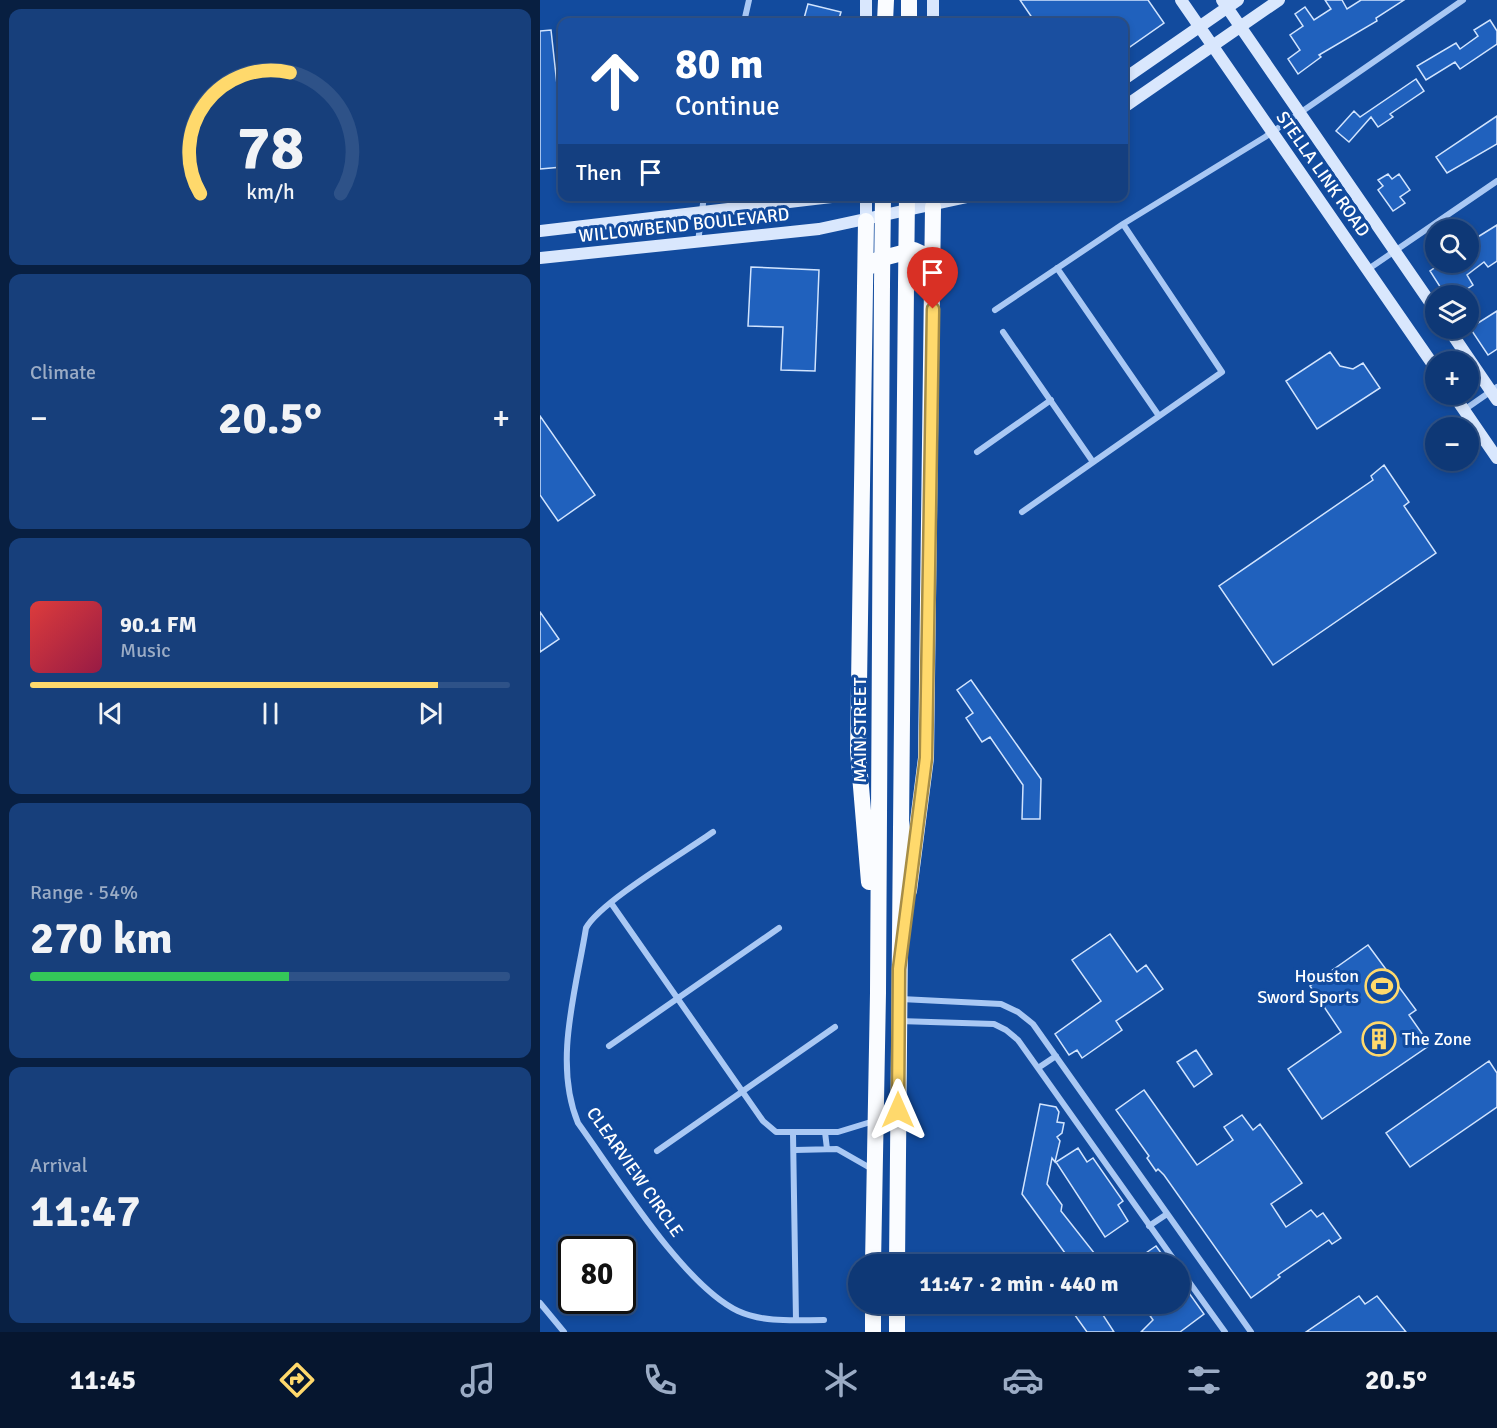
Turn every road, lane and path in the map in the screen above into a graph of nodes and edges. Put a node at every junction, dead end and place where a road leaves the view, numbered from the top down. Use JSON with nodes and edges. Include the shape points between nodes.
{"nodes":[{"id":1,"x":749,"y":0,"type":"edge"},
{"id":2,"x":866,"y":0,"type":"edge"},
{"id":3,"x":886,"y":0,"type":"edge"},
{"id":4,"x":909,"y":0,"type":"edge"},
{"id":5,"x":933,"y":0,"type":"edge"},
{"id":6,"x":1182,"y":0,"type":"edge"},
{"id":7,"x":1238,"y":0,"type":"edge"},
{"id":8,"x":1280,"y":0,"type":"edge"},
{"id":9,"x":1463,"y":0,"type":"edge"},
{"id":10,"x":1224,"y":4,"type":"edge"},
{"id":11,"x":745,"y":18,"type":"edge"},
{"id":12,"x":866,"y":18,"type":"edge"},
{"id":13,"x":885,"y":18,"type":"edge"},
{"id":14,"x":909,"y":18,"type":"edge"},
{"id":15,"x":933,"y":18,"type":"edge"},
{"id":16,"x":1200,"y":26,"type":"junction"},
{"id":17,"x":1240,"y":27,"type":"junction"},
{"id":18,"x":1213,"y":46,"type":"junction"},
{"id":19,"x":1128,"y":77,"type":"edge"},
{"id":20,"x":1128,"y":104,"type":"edge"},
{"id":21,"x":1300,"y":113,"type":"junction"},
{"id":22,"x":1272,"y":132,"type":"junction"},
{"id":23,"x":1497,"y":181,"type":"edge"},
{"id":24,"x":703,"y":201,"type":"edge"},
{"id":25,"x":803,"y":201,"type":"edge"},
{"id":26,"x":866,"y":201,"type":"edge"},
{"id":27,"x":883,"y":201,"type":"edge"},
{"id":28,"x":907,"y":201,"type":"edge"},
{"id":29,"x":933,"y":202,"type":"edge"},
{"id":30,"x":700,"y":215,"type":"junction"},
{"id":31,"x":866,"y":221,"type":"junction"},
{"id":32,"x":1123,"y":224,"type":"junction"},
{"id":33,"x":540,"y":231,"type":"edge"},
{"id":34,"x":698,"y":243,"type":"junction"},
{"id":35,"x":1395,"y":251,"type":"junction"},
{"id":36,"x":540,"y":258,"type":"edge"},
{"id":37,"x":934,"y":267,"type":"junction"},
{"id":38,"x":1057,"y":268,"type":"junction"},
{"id":39,"x":1367,"y":270,"type":"junction"},
{"id":40,"x":865,"y":272,"type":"junction"},
{"id":41,"x":1425,"y":295,"type":"edge"},
{"id":42,"x":995,"y":310,"type":"dead end"},
{"id":43,"x":1003,"y":332,"type":"dead end"},
{"id":44,"x":1456,"y":339,"type":"edge"},
{"id":45,"x":1425,"y":353,"type":"edge"},
{"id":46,"x":1495,"y":393,"type":"edge"},
{"id":47,"x":1051,"y":400,"type":"junction"},
{"id":48,"x":1461,"y":405,"type":"edge"},
{"id":49,"x":1464,"y":410,"type":"junction"},
{"id":50,"x":1159,"y":416,"type":"junction"},
{"id":51,"x":977,"y":452,"type":"dead end"},
{"id":52,"x":1497,"y":458,"type":"edge"},
{"id":53,"x":1094,"y":462,"type":"junction"},
{"id":54,"x":1022,"y":512,"type":"dead end"},
{"id":55,"x":713,"y":832,"type":"dead end"},
{"id":56,"x":611,"y":903,"type":"junction"},
{"id":57,"x":779,"y":928,"type":"dead end"},
{"id":58,"x":899,"y":969,"type":"junction"},
{"id":59,"x":878,"y":993,"type":"junction"},
{"id":60,"x":677,"y":998,"type":"junction"},
{"id":61,"x":899,"y":999,"type":"junction"},
{"id":62,"x":899,"y":1021,"type":"junction"},
{"id":63,"x":835,"y":1027,"type":"dead end"},
{"id":64,"x":609,"y":1046,"type":"dead end"},
{"id":65,"x":1056,"y":1056,"type":"junction"},
{"id":66,"x":1038,"y":1068,"type":"junction"},
{"id":67,"x":743,"y":1092,"type":"junction"},
{"id":68,"x":874,"y":1120,"type":"junction"},
{"id":69,"x":825,"y":1132,"type":"junction"},
{"id":70,"x":793,"y":1134,"type":"junction"},
{"id":71,"x":827,"y":1149,"type":"junction"},
{"id":72,"x":795,"y":1150,"type":"junction"},
{"id":73,"x":657,"y":1151,"type":"dead end"},
{"id":74,"x":873,"y":1170,"type":"junction"},
{"id":75,"x":1167,"y":1214,"type":"junction"},
{"id":76,"x":1149,"y":1226,"type":"junction"},
{"id":77,"x":873,"y":1254,"type":"edge"},
{"id":78,"x":897,"y":1254,"type":"edge"},
{"id":79,"x":1169,"y":1254,"type":"edge"},
{"id":80,"x":1190,"y":1283,"type":"edge"},
{"id":81,"x":540,"y":1303,"type":"edge"},
{"id":82,"x":873,"y":1314,"type":"edge"},
{"id":83,"x":897,"y":1314,"type":"edge"},
{"id":84,"x":796,"y":1320,"type":"junction"},
{"id":85,"x":824,"y":1320,"type":"dead end"},
{"id":86,"x":564,"y":1332,"type":"edge"},
{"id":87,"x":873,"y":1332,"type":"edge"},
{"id":88,"x":897,"y":1332,"type":"edge"},
{"id":89,"x":1225,"y":1332,"type":"edge"},
{"id":90,"x":1251,"y":1332,"type":"edge"}],
"edges":[{"from":1,"to":11,"type":"street"},
{"from":2,"to":12,"type":"main road"},
{"from":3,"to":13,"type":"highway"},
{"from":4,"to":14,"type":"highway"},
{"from":5,"to":15,"type":"main road"},
{"from":6,"to":16,"type":"main road","name":"STELLA LINK ROAD"},
{"from":7,"to":10,"type":"main road"},
{"from":8,"to":17,"type":"main road"},
{"from":9,"to":21,"type":"street"},
{"from":10,"to":16,"type":"main road"},
{"from":10,"to":17,"type":"main road","name":"STELLA LINK ROAD"},
{"from":16,"to":18,"type":"main road","name":"STELLA LINK ROAD"},
{"from":16,"to":19,"type":"main road"},
{"from":17,"to":18,"type":"main road"},
{"from":17,"to":21,"type":"main road","name":"STELLA LINK ROAD"},
{"from":18,"to":20,"type":"main road"},
{"from":18,"to":22,"type":"main road","name":"STELLA LINK ROAD"},
{"from":21,"to":22,"type":"street"},
{"from":21,"to":35,"type":"main road","name":"STELLA LINK ROAD"},
{"from":22,"to":32,"type":"street"},
{"from":22,"to":39,"type":"main road","name":"STELLA LINK ROAD"},
{"from":23,"to":35,"type":"street"},
{"from":24,"to":30,"type":"street"},
{"from":25,"to":30,"type":"main road","name":"WILLOWBEND BOULEVARD"},
{"from":26,"to":31,"type":"main road"},
{"from":27,"to":59,"type":"highway","name":"MAIN STREET","bridge":true},
{"from":28,"to":58,"type":"highway","bridge":true},
{"from":29,"to":31,"type":"main road","name":"WILLOWBEND BOULEVARD"},
{"from":29,"to":37,"type":"highway"},
{"from":30,"to":33,"type":"main road","name":"WILLOWBEND BOULEVARD"},
{"from":30,"to":34,"type":"street"},
{"from":31,"to":34,"type":"main road","name":"WILLOWBEND BOULEVARD"},
{"from":31,"to":40,"type":"highway"},
{"from":32,"to":38,"type":"street"},
{"from":32,"to":50,"type":"street","via":[[1222,372]]},
{"from":34,"to":36,"type":"main road","name":"WILLOWBEND BOULEVARD"},
{"from":35,"to":39,"type":"street"},
{"from":35,"to":41,"type":"main road","name":"STELLA LINK ROAD"},
{"from":37,"to":40,"type":"highway","via":[[925,255],[914,250],[879,260]]},
{"from":37,"to":58,"type":"highway","via":[[926,758]]},
{"from":38,"to":42,"type":"street"},
{"from":38,"to":50,"type":"street"},
{"from":39,"to":45,"type":"main road","name":"STELLA LINK ROAD"},
{"from":40,"to":59,"type":"highway","via":[[858,751]]},
{"from":43,"to":47,"type":"street"},
{"from":44,"to":46,"type":"main road"},
{"from":46,"to":49,"type":"street"},
{"from":47,"to":51,"type":"street"},
{"from":47,"to":53,"type":"street"},
{"from":48,"to":49,"type":"main road"},
{"from":49,"to":52,"type":"main road"},
{"from":50,"to":53,"type":"street"},
{"from":53,"to":54,"type":"street"},
{"from":55,"to":56,"type":"street","name":"CLEARVIEW CIRCLE"},
{"from":56,"to":60,"type":"street"},
{"from":56,"to":84,"type":"street","name":"CLEARVIEW CIRCLE","via":[[586,928],[568,1042],[567,1079],[578,1123],[703,1287],[740,1312]]},
{"from":57,"to":60,"type":"street"},
{"from":58,"to":61,"type":"highway"},
{"from":59,"to":68,"type":"highway","name":"MAIN STREET"},
{"from":60,"to":64,"type":"street"},
{"from":60,"to":67,"type":"street"},
{"from":61,"to":62,"type":"highway"},
{"from":61,"to":65,"type":"street","via":[[1001,1004],[1033,1024]]},
{"from":62,"to":66,"type":"street","via":[[994,1024],[1018,1040]]},
{"from":62,"to":78,"type":"highway"},
{"from":63,"to":67,"type":"street","name":"CLEARVIEW CIRCLE"},
{"from":65,"to":66,"type":"street"},
{"from":65,"to":75,"type":"street"},
{"from":66,"to":76,"type":"street"},
{"from":67,"to":70,"type":"street","via":[[763,1121],[776,1132]]},
{"from":67,"to":73,"type":"street","name":"CLEARVIEW CIRCLE"},
{"from":68,"to":69,"type":"street","via":[[846,1130]]},
{"from":68,"to":74,"type":"highway","name":"MAIN STREET"},
{"from":69,"to":70,"type":"street"},
{"from":69,"to":71,"type":"street"},
{"from":70,"to":72,"type":"street"},
{"from":71,"to":72,"type":"street"},
{"from":71,"to":74,"type":"street","via":[[837,1149]]},
{"from":72,"to":84,"type":"street"},
{"from":74,"to":77,"type":"highway","name":"MAIN STREET"},
{"from":75,"to":76,"type":"street"},
{"from":75,"to":90,"type":"street"},
{"from":76,"to":79,"type":"street"},
{"from":80,"to":89,"type":"street"},
{"from":81,"to":86,"type":"street"},
{"from":82,"to":87,"type":"highway"},
{"from":83,"to":88,"type":"highway"},
{"from":84,"to":85,"type":"street","name":"CLEARVIEW CIRCLE"}]}
